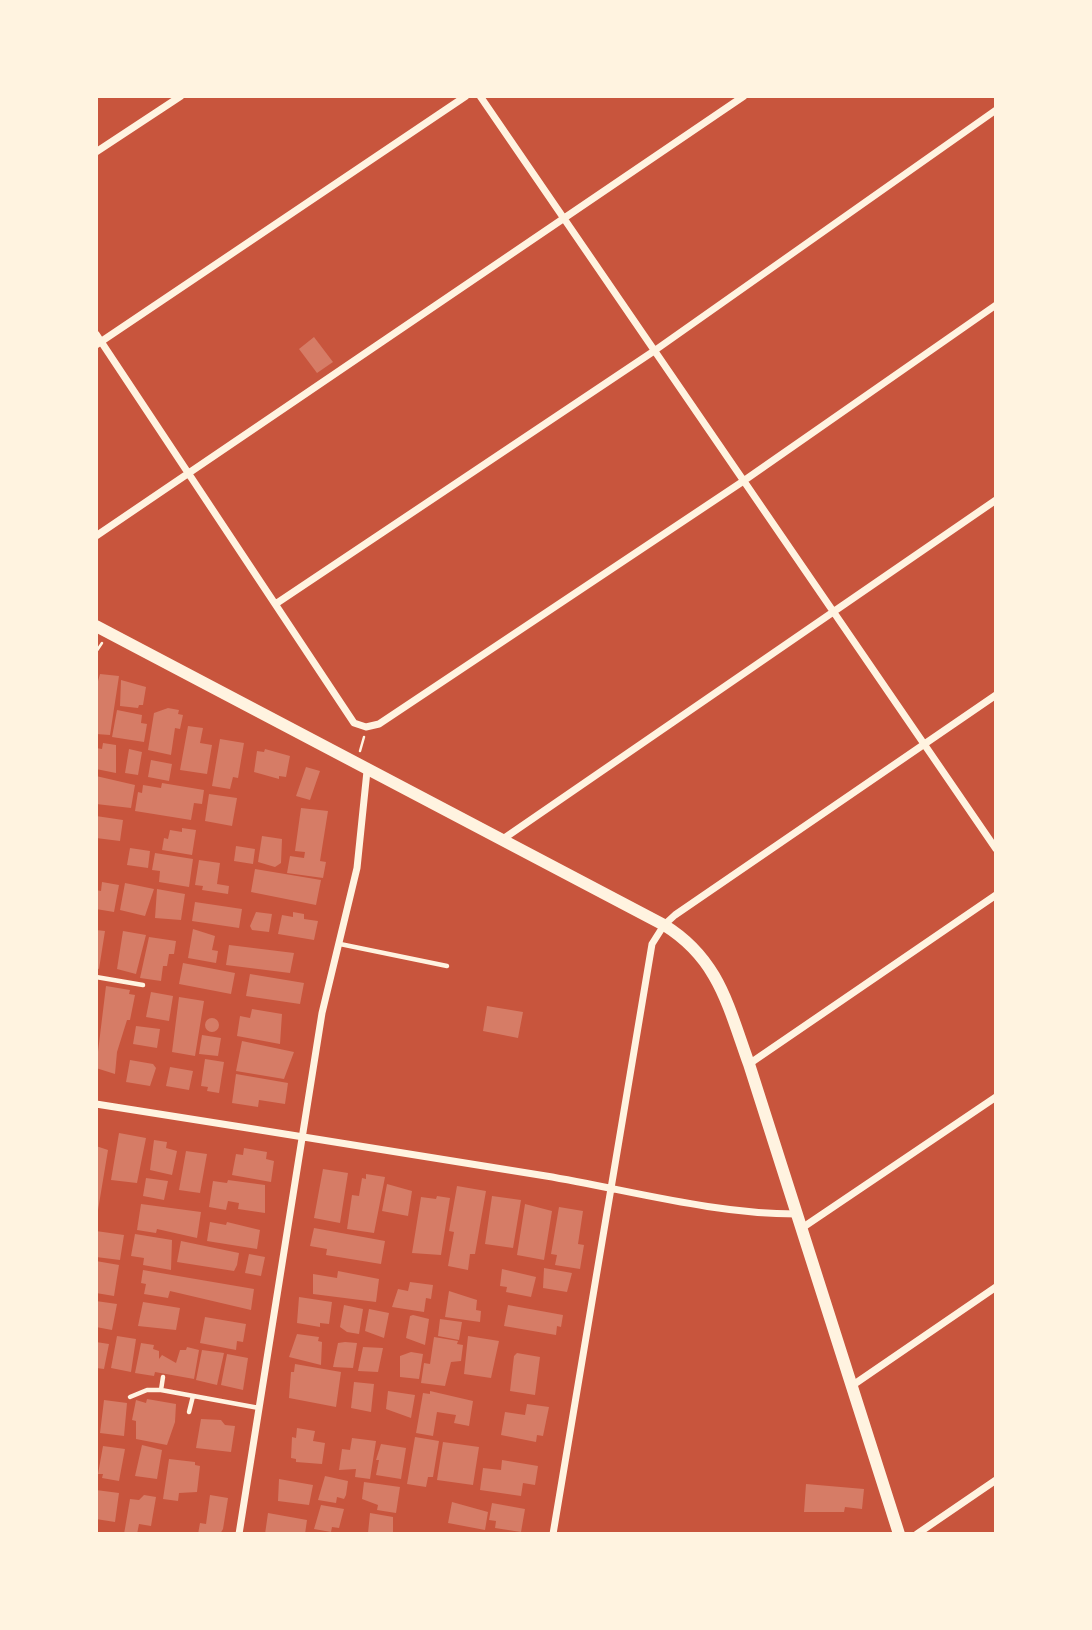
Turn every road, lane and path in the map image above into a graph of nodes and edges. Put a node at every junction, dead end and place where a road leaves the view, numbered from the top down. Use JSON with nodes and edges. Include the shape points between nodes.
{"nodes":[{"id":1,"x":181,"y":96,"type":"edge"},
{"id":2,"x":466,"y":96,"type":"edge"},
{"id":3,"x":480,"y":96,"type":"edge"},
{"id":4,"x":744,"y":96,"type":"edge"},
{"id":5,"x":996,"y":110,"type":"edge"},
{"id":6,"x":96,"y":152,"type":"edge"},
{"id":7,"x":564,"y":220,"type":"junction"},
{"id":8,"x":996,"y":305,"type":"edge"},
{"id":9,"x":96,"y":334,"type":"edge"},
{"id":10,"x":99,"y":343,"type":"edge"},
{"id":11,"x":654,"y":351,"type":"junction"},
{"id":12,"x":189,"y":472,"type":"junction"},
{"id":13,"x":742,"y":482,"type":"junction"},
{"id":14,"x":996,"y":500,"type":"edge"},
{"id":15,"x":96,"y":536,"type":"edge"},
{"id":16,"x":277,"y":603,"type":"junction"},
{"id":17,"x":833,"y":614,"type":"junction"},
{"id":18,"x":96,"y":626,"type":"edge"},
{"id":19,"x":996,"y":695,"type":"edge"},
{"id":20,"x":366,"y":727,"type":"junction"},
{"id":21,"x":923,"y":744,"type":"junction"},
{"id":22,"x":362,"y":768,"type":"junction"},
{"id":23,"x":503,"y":839,"type":"junction"},
{"id":24,"x":996,"y":849,"type":"edge"},
{"id":25,"x":996,"y":895,"type":"edge"},
{"id":26,"x":664,"y":925,"type":"junction"},
{"id":27,"x":340,"y":944,"type":"junction"},
{"id":28,"x":447,"y":966,"type":"dead end"},
{"id":29,"x":96,"y":977,"type":"edge"},
{"id":30,"x":143,"y":985,"type":"dead end"},
{"id":31,"x":749,"y":1063,"type":"junction"},
{"id":32,"x":996,"y":1097,"type":"edge"},
{"id":33,"x":96,"y":1104,"type":"edge"},
{"id":34,"x":303,"y":1136,"type":"junction"},
{"id":35,"x":611,"y":1187,"type":"junction"},
{"id":36,"x":797,"y":1214,"type":"junction"},
{"id":37,"x":802,"y":1228,"type":"junction"},
{"id":38,"x":996,"y":1287,"type":"edge"},
{"id":39,"x":163,"y":1377,"type":"dead end"},
{"id":40,"x":853,"y":1385,"type":"junction"},
{"id":41,"x":161,"y":1390,"type":"junction"},
{"id":42,"x":193,"y":1396,"type":"junction"},
{"id":43,"x":130,"y":1397,"type":"dead end"},
{"id":44,"x":259,"y":1408,"type":"junction"},
{"id":45,"x":189,"y":1412,"type":"dead end"},
{"id":46,"x":996,"y":1480,"type":"edge"},
{"id":47,"x":239,"y":1534,"type":"edge"},
{"id":48,"x":553,"y":1534,"type":"edge"},
{"id":49,"x":899,"y":1534,"type":"edge"},
{"id":50,"x":917,"y":1534,"type":"edge"}],
"edges":[{"from":1,"to":6,"type":"street"},
{"from":2,"to":10,"type":"street"},
{"from":3,"to":7,"type":"street"},
{"from":4,"to":7,"type":"street"},
{"from":5,"to":11,"type":"street"},
{"from":7,"to":11,"type":"street"},
{"from":7,"to":12,"type":"street"},
{"from":8,"to":13,"type":"street"},
{"from":9,"to":10,"type":"street"},
{"from":10,"to":12,"type":"street"},
{"from":11,"to":13,"type":"street"},
{"from":11,"to":16,"type":"street"},
{"from":12,"to":15,"type":"street"},
{"from":12,"to":16,"type":"street"},
{"from":13,"to":17,"type":"street"},
{"from":13,"to":20,"type":"street","via":[[379,724]]},
{"from":14,"to":17,"type":"street"},
{"from":16,"to":20,"type":"street","via":[[354,723]]},
{"from":17,"to":21,"type":"street"},
{"from":17,"to":23,"type":"street"},
{"from":18,"to":22,"type":"street"},
{"from":19,"to":21,"type":"street"},
{"from":20,"to":22,"type":"path"},
{"from":21,"to":24,"type":"street"},
{"from":21,"to":26,"type":"street"},
{"from":22,"to":23,"type":"street"},
{"from":22,"to":27,"type":"street","via":[[357,868]]},
{"from":23,"to":26,"type":"street"},
{"from":25,"to":31,"type":"street"},
{"from":26,"to":31,"type":"street","via":[[682,936],[715,972]]},
{"from":26,"to":35,"type":"street","via":[[652,944]]},
{"from":27,"to":28,"type":"lane"},
{"from":27,"to":34,"type":"street","via":[[322,1013]]},
{"from":29,"to":30,"type":"lane"},
{"from":31,"to":36,"type":"street"},
{"from":32,"to":37,"type":"street"},
{"from":33,"to":34,"type":"street"},
{"from":34,"to":35,"type":"street"},
{"from":34,"to":44,"type":"street"},
{"from":35,"to":36,"type":"street","via":[[755,1214]]},
{"from":35,"to":48,"type":"street"},
{"from":36,"to":37,"type":"street"},
{"from":37,"to":40,"type":"street"},
{"from":38,"to":40,"type":"street"},
{"from":39,"to":41,"type":"lane"},
{"from":40,"to":49,"type":"street"},
{"from":41,"to":42,"type":"lane"},
{"from":41,"to":43,"type":"lane"},
{"from":42,"to":44,"type":"lane"},
{"from":42,"to":45,"type":"lane"},
{"from":44,"to":47,"type":"street"},
{"from":46,"to":50,"type":"street"}]}
